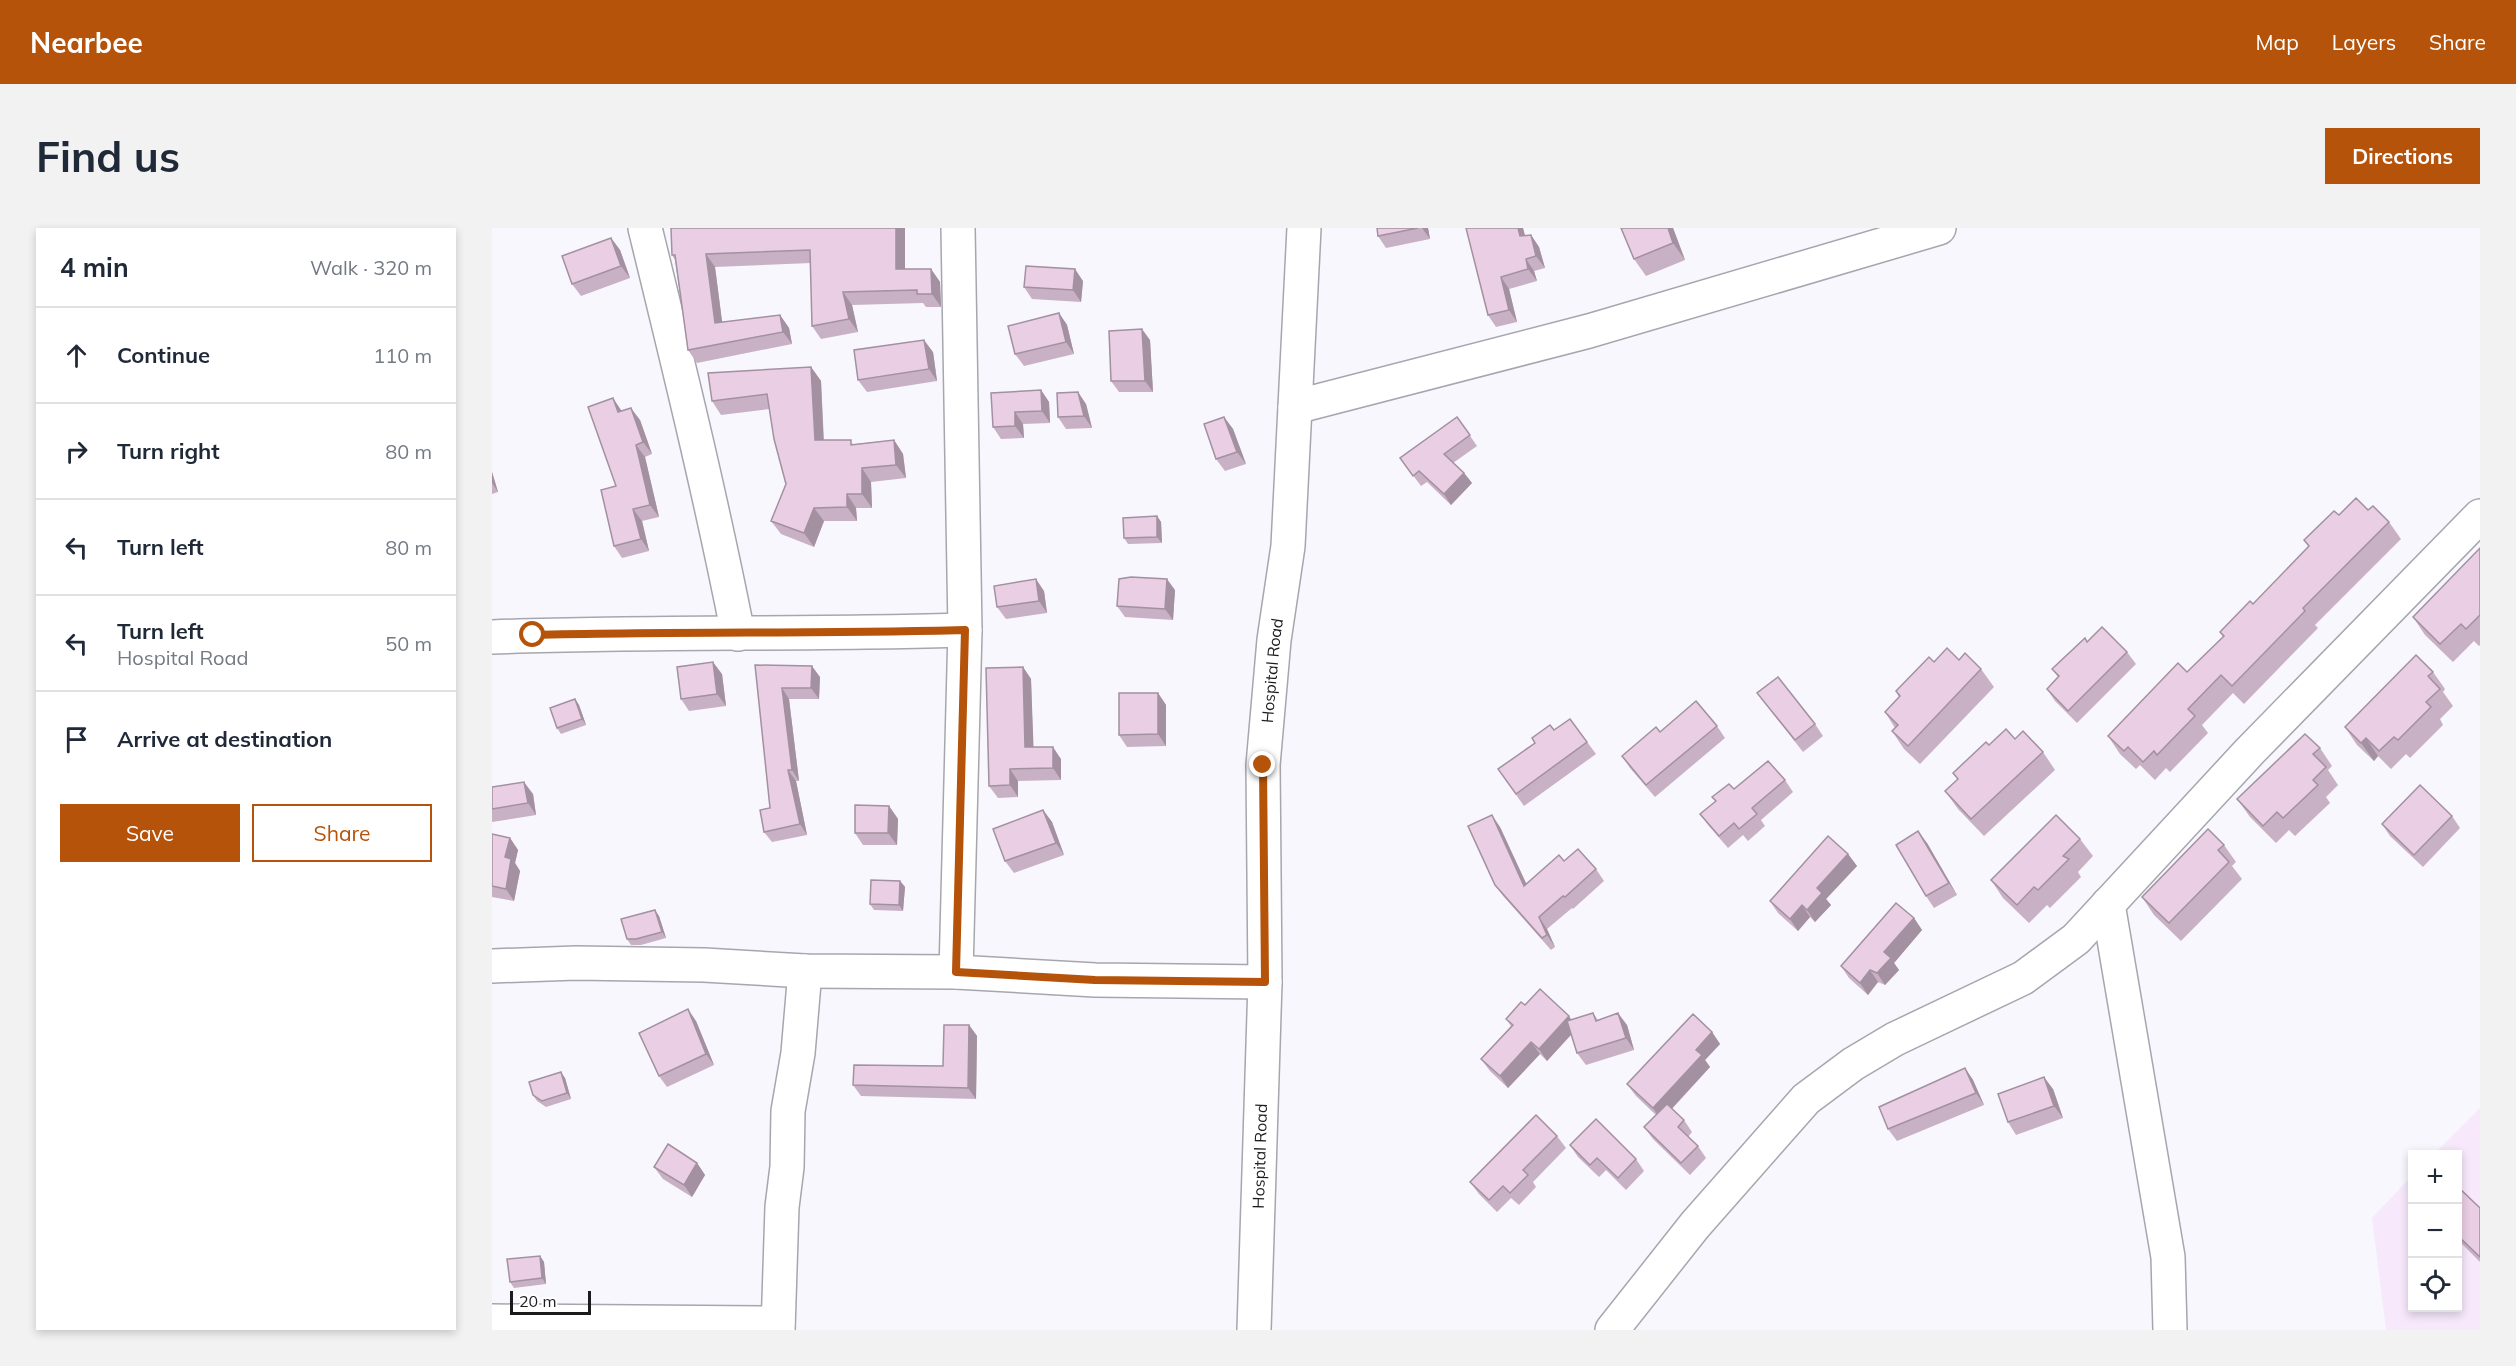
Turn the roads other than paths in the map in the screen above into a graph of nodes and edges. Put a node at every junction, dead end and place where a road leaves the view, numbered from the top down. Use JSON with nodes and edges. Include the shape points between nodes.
{"nodes":[{"id":1,"x":645,"y":228,"type":"edge"},
{"id":2,"x":958,"y":228,"type":"edge"},
{"id":3,"x":1304,"y":228,"type":"edge"},
{"id":4,"x":1939,"y":228,"type":"edge"},
{"id":5,"x":1295,"y":407,"type":"junction"},
{"id":6,"x":2480,"y":516,"type":"edge"},
{"id":7,"x":965,"y":630,"type":"junction"},
{"id":8,"x":738,"y":634,"type":"junction"},
{"id":9,"x":492,"y":637,"type":"edge"},
{"id":10,"x":2108,"y":904,"type":"junction"},
{"id":11,"x":492,"y":966,"type":"edge"},
{"id":12,"x":805,"y":971,"type":"junction"},
{"id":13,"x":956,"y":972,"type":"junction"},
{"id":14,"x":1265,"y":982,"type":"junction"},
{"id":15,"x":492,"y":1321,"type":"edge"},
{"id":16,"x":778,"y":1327,"type":"edge"},
{"id":17,"x":1254,"y":1330,"type":"edge"},
{"id":18,"x":1612,"y":1330,"type":"edge"},
{"id":19,"x":2170,"y":1330,"type":"edge"}],
"edges":[{"from":1,"to":8,"type":"street","via":[[696,433]]},
{"from":2,"to":7,"type":"street"},
{"from":3,"to":5,"type":"street","name":"Hospital Road"},
{"from":4,"to":5,"type":"street","via":[[1589,332]]},
{"from":5,"to":14,"type":"street","name":"Hospital Road","via":[[1288,546],[1274,640],[1263,765]]},
{"from":6,"to":10,"type":"street","via":[[2250,751]]},
{"from":7,"to":8,"type":"street"},
{"from":7,"to":13,"type":"street"},
{"from":8,"to":9,"type":"street","via":[[639,632]]},
{"from":10,"to":18,"type":"street","via":[[2076,939],[2023,978],[1896,1039],[1853,1064],[1806,1099],[1695,1226]]},
{"from":10,"to":19,"type":"street","via":[[2168,1257]]},
{"from":11,"to":12,"type":"street","via":[[704,965]]},
{"from":12,"to":13,"type":"street"},
{"from":12,"to":16,"type":"street","via":[[788,1111]]},
{"from":13,"to":14,"type":"street","via":[[1095,980]]},
{"from":14,"to":17,"type":"street","name":"Hospital Road"},
{"from":15,"to":16,"type":"street"}]}
